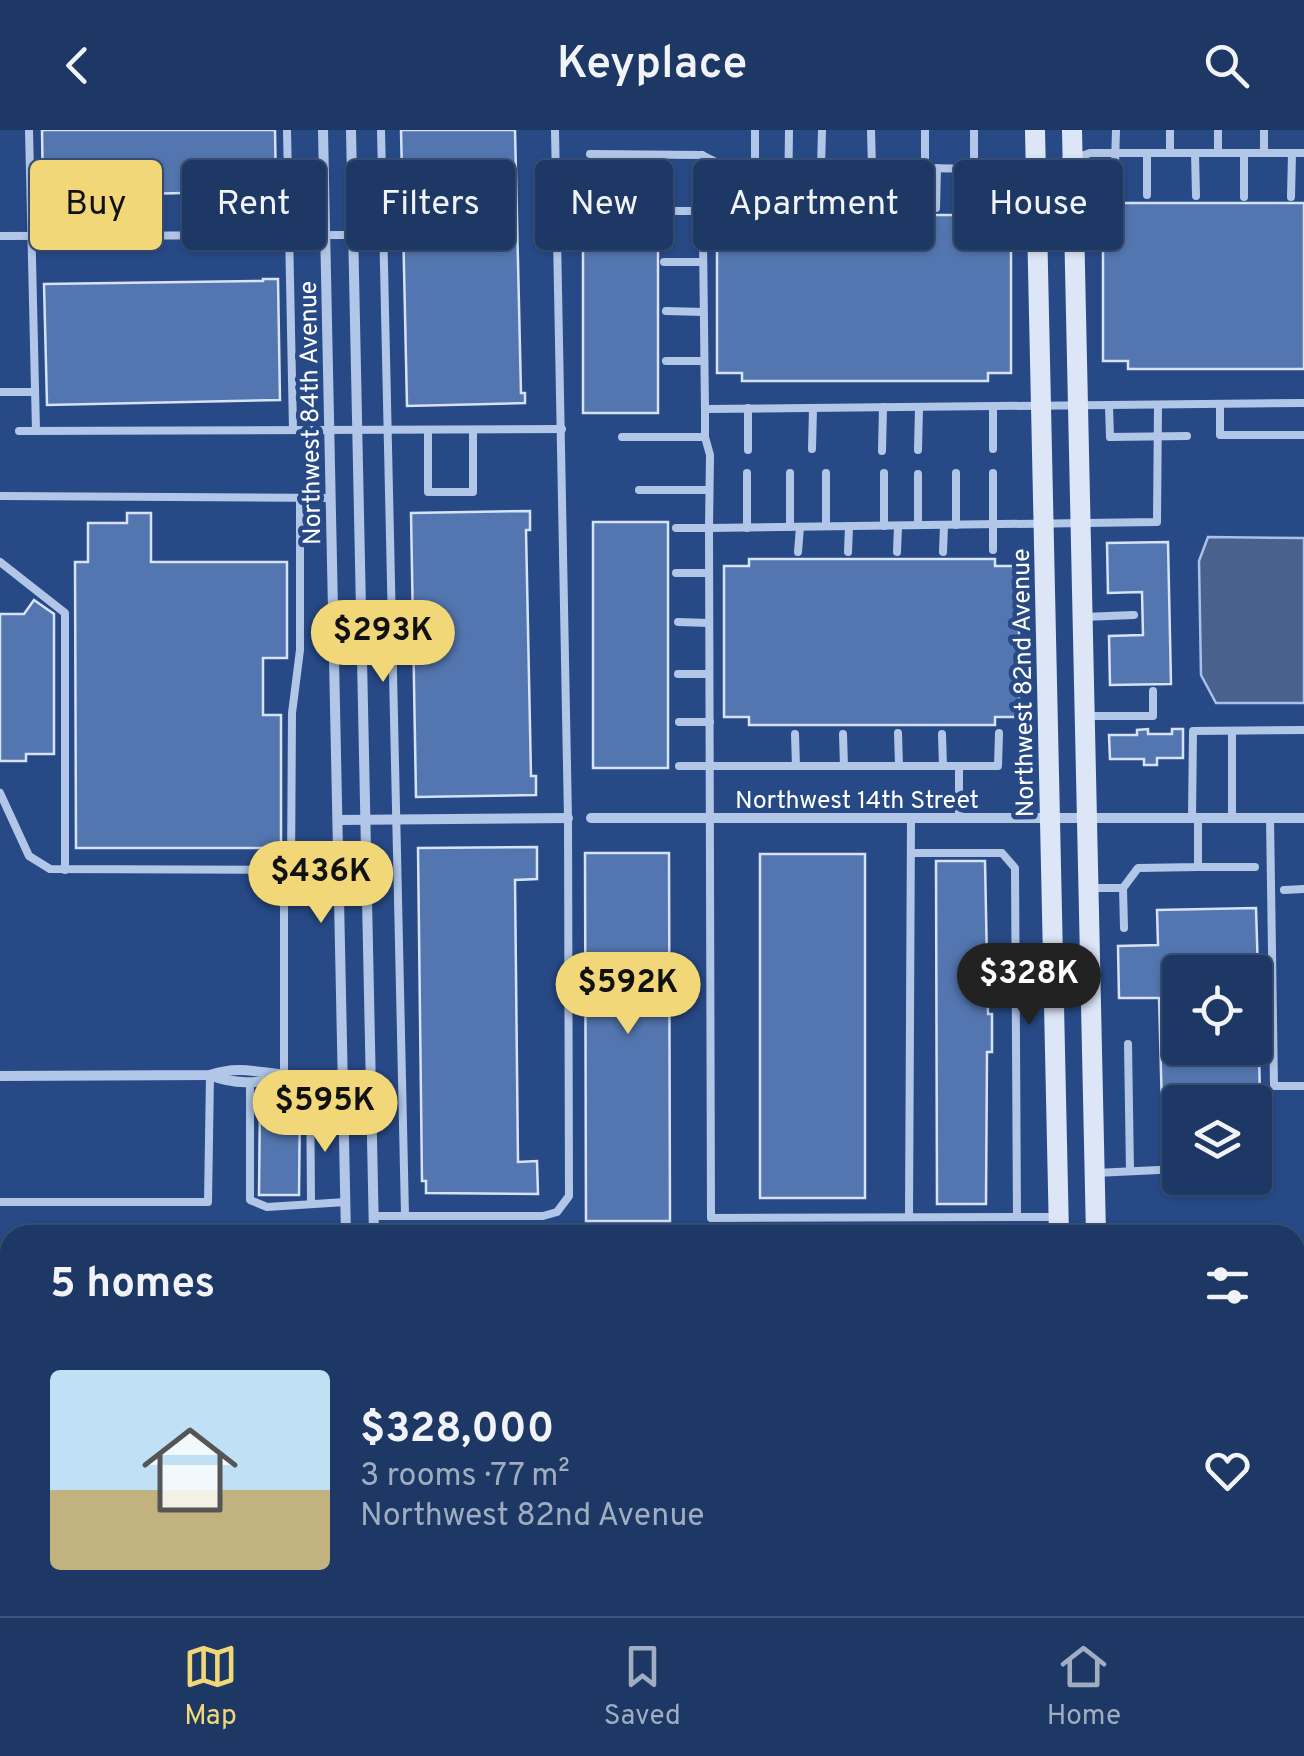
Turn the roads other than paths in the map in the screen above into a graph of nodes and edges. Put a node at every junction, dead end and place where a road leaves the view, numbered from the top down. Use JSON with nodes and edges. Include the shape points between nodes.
{"nodes":[{"id":1,"x":29,"y":130,"type":"edge"},
{"id":2,"x":287,"y":130,"type":"edge"},
{"id":3,"x":323,"y":130,"type":"edge"},
{"id":4,"x":351,"y":130,"type":"edge"},
{"id":5,"x":380,"y":130,"type":"edge"},
{"id":6,"x":555,"y":130,"type":"edge"},
{"id":7,"x":755,"y":130,"type":"edge"},
{"id":8,"x":789,"y":130,"type":"edge"},
{"id":9,"x":822,"y":130,"type":"edge"},
{"id":10,"x":871,"y":130,"type":"edge"},
{"id":11,"x":925,"y":130,"type":"edge"},
{"id":12,"x":974,"y":130,"type":"edge"},
{"id":13,"x":1034,"y":130,"type":"edge"},
{"id":14,"x":1072,"y":130,"type":"edge"},
{"id":15,"x":1116,"y":130,"type":"edge"},
{"id":16,"x":1170,"y":130,"type":"edge"},
{"id":17,"x":1218,"y":130,"type":"edge"},
{"id":18,"x":1264,"y":130,"type":"edge"},
{"id":19,"x":1116,"y":153,"type":"junction"},
{"id":20,"x":1146,"y":153,"type":"junction"},
{"id":21,"x":1170,"y":153,"type":"junction"},
{"id":22,"x":1196,"y":153,"type":"junction"},
{"id":23,"x":1218,"y":153,"type":"junction"},
{"id":24,"x":1244,"y":153,"type":"junction"},
{"id":25,"x":1264,"y":153,"type":"junction"},
{"id":26,"x":1292,"y":153,"type":"junction"},
{"id":27,"x":1304,"y":153,"type":"edge"},
{"id":28,"x":590,"y":154,"type":"dead end"},
{"id":29,"x":702,"y":155,"type":"junction"},
{"id":30,"x":287,"y":160,"type":"edge"},
{"id":31,"x":324,"y":160,"type":"edge"},
{"id":32,"x":352,"y":160,"type":"edge"},
{"id":33,"x":702,"y":160,"type":"edge"},
{"id":34,"x":712,"y":160,"type":"edge"},
{"id":35,"x":755,"y":160,"type":"edge"},
{"id":36,"x":788,"y":160,"type":"edge"},
{"id":37,"x":821,"y":160,"type":"edge"},
{"id":38,"x":872,"y":160,"type":"edge"},
{"id":39,"x":925,"y":160,"type":"edge"},
{"id":40,"x":974,"y":160,"type":"edge"},
{"id":41,"x":1035,"y":160,"type":"edge"},
{"id":42,"x":1073,"y":160,"type":"joint"},
{"id":43,"x":1116,"y":160,"type":"edge"},
{"id":44,"x":937,"y":168,"type":"joint"},
{"id":45,"x":954,"y":168,"type":"edge"},
{"id":46,"x":30,"y":183,"type":"edge"},
{"id":47,"x":1146,"y":195,"type":"dead end"},
{"id":48,"x":1196,"y":196,"type":"dead end"},
{"id":49,"x":1244,"y":197,"type":"dead end"},
{"id":50,"x":1291,"y":197,"type":"dead end"},
{"id":51,"x":936,"y":208,"type":"dead end"},
{"id":52,"x":346,"y":234,"type":"edge"},
{"id":53,"x":326,"y":235,"type":"joint"},
{"id":54,"x":0,"y":236,"type":"edge"},
{"id":55,"x":30,"y":236,"type":"edge"},
{"id":56,"x":31,"y":250,"type":"edge"},
{"id":57,"x":288,"y":250,"type":"edge"},
{"id":58,"x":353,"y":250,"type":"edge"},
{"id":59,"x":703,"y":250,"type":"edge"},
{"id":60,"x":1037,"y":250,"type":"edge"},
{"id":61,"x":1075,"y":250,"type":"edge"},
{"id":62,"x":664,"y":262,"type":"dead end"},
{"id":63,"x":703,"y":262,"type":"junction"},
{"id":64,"x":666,"y":312,"type":"dead end"},
{"id":65,"x":704,"y":312,"type":"junction"},
{"id":66,"x":704,"y":360,"type":"junction"},
{"id":67,"x":666,"y":361,"type":"dead end"},
{"id":68,"x":0,"y":392,"type":"edge"},
{"id":69,"x":35,"y":392,"type":"junction"},
{"id":70,"x":1304,"y":403,"type":"edge"},
{"id":71,"x":1220,"y":404,"type":"junction"},
{"id":72,"x":1158,"y":405,"type":"junction"},
{"id":73,"x":993,"y":406,"type":"junction"},
{"id":74,"x":1040,"y":406,"type":"junction"},
{"id":75,"x":1078,"y":406,"type":"junction"},
{"id":76,"x":1110,"y":406,"type":"junction"},
{"id":77,"x":882,"y":407,"type":"junction"},
{"id":78,"x":919,"y":407,"type":"junction"},
{"id":79,"x":748,"y":408,"type":"junction"},
{"id":80,"x":813,"y":408,"type":"junction"},
{"id":81,"x":704,"y":409,"type":"junction"},
{"id":82,"x":562,"y":429,"type":"junction"},
{"id":83,"x":293,"y":430,"type":"junction"},
{"id":84,"x":330,"y":430,"type":"junction"},
{"id":85,"x":36,"y":431,"type":"junction"},
{"id":86,"x":473,"y":431,"type":"junction"},
{"id":87,"x":18,"y":432,"type":"dead end"},
{"id":88,"x":358,"y":432,"type":"junction"},
{"id":89,"x":388,"y":432,"type":"junction"},
{"id":90,"x":428,"y":432,"type":"junction"},
{"id":91,"x":1304,"y":435,"type":"edge"},
{"id":92,"x":1187,"y":436,"type":"dead end"},
{"id":93,"x":622,"y":437,"type":"dead end"},
{"id":94,"x":704,"y":437,"type":"junction"},
{"id":95,"x":1157,"y":437,"type":"junction"},
{"id":96,"x":812,"y":449,"type":"dead end"},
{"id":97,"x":993,"y":449,"type":"dead end"},
{"id":98,"x":748,"y":450,"type":"dead end"},
{"id":99,"x":918,"y":450,"type":"dead end"},
{"id":100,"x":882,"y":451,"type":"dead end"},
{"id":101,"x":748,"y":472,"type":"dead end"},
{"id":102,"x":884,"y":472,"type":"dead end"},
{"id":103,"x":993,"y":472,"type":"dead end"},
{"id":104,"x":790,"y":474,"type":"dead end"},
{"id":105,"x":826,"y":474,"type":"dead end"},
{"id":106,"x":918,"y":474,"type":"dead end"},
{"id":107,"x":956,"y":474,"type":"dead end"},
{"id":108,"x":638,"y":490,"type":"dead end"},
{"id":109,"x":709,"y":490,"type":"junction"},
{"id":110,"x":0,"y":496,"type":"edge"},
{"id":111,"x":300,"y":497,"type":"junction"},
{"id":112,"x":332,"y":498,"type":"junction"},
{"id":113,"x":1081,"y":523,"type":"junction"},
{"id":114,"x":994,"y":524,"type":"junction"},
{"id":115,"x":1044,"y":524,"type":"junction"},
{"id":116,"x":918,"y":525,"type":"junction"},
{"id":117,"x":944,"y":525,"type":"junction"},
{"id":118,"x":956,"y":525,"type":"junction"},
{"id":119,"x":826,"y":526,"type":"junction"},
{"id":120,"x":848,"y":526,"type":"junction"},
{"id":121,"x":884,"y":526,"type":"junction"},
{"id":122,"x":898,"y":526,"type":"junction"},
{"id":123,"x":795,"y":527,"type":"junction"},
{"id":124,"x":676,"y":528,"type":"dead end"},
{"id":125,"x":708,"y":528,"type":"junction"},
{"id":126,"x":747,"y":528,"type":"junction"},
{"id":127,"x":993,"y":550,"type":"dead end"},
{"id":128,"x":798,"y":552,"type":"dead end"},
{"id":129,"x":848,"y":552,"type":"dead end"},
{"id":130,"x":897,"y":552,"type":"dead end"},
{"id":131,"x":944,"y":552,"type":"dead end"},
{"id":132,"x":0,"y":562,"type":"edge"},
{"id":133,"x":676,"y":573,"type":"dead end"},
{"id":134,"x":709,"y":573,"type":"junction"},
{"id":135,"x":1134,"y":615,"type":"dead end"},
{"id":136,"x":1083,"y":617,"type":"junction"},
{"id":137,"x":678,"y":622,"type":"dead end"},
{"id":138,"x":709,"y":624,"type":"junction"},
{"id":139,"x":334,"y":636,"type":"junction"},
{"id":140,"x":362,"y":636,"type":"junction"},
{"id":141,"x":678,"y":674,"type":"dead end"},
{"id":142,"x":709,"y":674,"type":"junction"},
{"id":143,"x":1153,"y":691,"type":"dead end"},
{"id":144,"x":1085,"y":716,"type":"junction"},
{"id":145,"x":679,"y":722,"type":"dead end"},
{"id":146,"x":710,"y":722,"type":"junction"},
{"id":147,"x":1304,"y":730,"type":"edge"},
{"id":148,"x":1232,"y":731,"type":"junction"},
{"id":149,"x":898,"y":733,"type":"dead end"},
{"id":150,"x":999,"y":733,"type":"dead end"},
{"id":151,"x":795,"y":734,"type":"dead end"},
{"id":152,"x":843,"y":734,"type":"dead end"},
{"id":153,"x":942,"y":734,"type":"dead end"},
{"id":154,"x":679,"y":766,"type":"dead end"},
{"id":155,"x":796,"y":766,"type":"junction"},
{"id":156,"x":844,"y":766,"type":"junction"},
{"id":157,"x":899,"y":766,"type":"junction"},
{"id":158,"x":943,"y":766,"type":"junction"},
{"id":159,"x":959,"y":766,"type":"junction"},
{"id":160,"x":710,"y":767,"type":"junction"},
{"id":161,"x":0,"y":793,"type":"edge"},
{"id":162,"x":568,"y":818,"type":"junction"},
{"id":163,"x":590,"y":818,"type":"dead end"},
{"id":164,"x":1195,"y":818,"type":"junction"},
{"id":165,"x":1232,"y":818,"type":"junction"},
{"id":166,"x":1270,"y":818,"type":"junction"},
{"id":167,"x":1304,"y":818,"type":"edge"},
{"id":168,"x":710,"y":819,"type":"junction"},
{"id":169,"x":911,"y":819,"type":"junction"},
{"id":170,"x":959,"y":819,"type":"junction"},
{"id":171,"x":1087,"y":819,"type":"junction"},
{"id":172,"x":338,"y":820,"type":"junction"},
{"id":173,"x":366,"y":820,"type":"junction"},
{"id":174,"x":397,"y":820,"type":"junction"},
{"id":175,"x":1050,"y":820,"type":"junction"},
{"id":176,"x":911,"y":853,"type":"junction"},
{"id":177,"x":1198,"y":867,"type":"junction"},
{"id":178,"x":1255,"y":867,"type":"dead end"},
{"id":179,"x":65,"y":870,"type":"junction"},
{"id":180,"x":340,"y":870,"type":"junction"},
{"id":181,"x":367,"y":870,"type":"junction"},
{"id":182,"x":287,"y":871,"type":"junction"},
{"id":183,"x":1089,"y":888,"type":"junction"},
{"id":184,"x":1123,"y":888,"type":"junction"},
{"id":185,"x":1284,"y":890,"type":"dead end"},
{"id":186,"x":1304,"y":890,"type":"edge"},
{"id":187,"x":1124,"y":928,"type":"dead end"},
{"id":188,"x":1128,"y":1044,"type":"dead end"},
{"id":189,"x":210,"y":1075,"type":"junction"},
{"id":190,"x":284,"y":1075,"type":"junction"},
{"id":191,"x":310,"y":1075,"type":"junction"},
{"id":192,"x":344,"y":1075,"type":"junction"},
{"id":193,"x":372,"y":1075,"type":"junction"},
{"id":194,"x":0,"y":1076,"type":"edge"},
{"id":195,"x":250,"y":1082,"type":"junction"},
{"id":196,"x":1304,"y":1086,"type":"edge"},
{"id":197,"x":1162,"y":1170,"type":"edge"},
{"id":198,"x":1130,"y":1171,"type":"junction"},
{"id":199,"x":1095,"y":1172,"type":"junction"},
{"id":200,"x":0,"y":1202,"type":"edge"},
{"id":201,"x":311,"y":1202,"type":"junction"},
{"id":202,"x":346,"y":1202,"type":"junction"},
{"id":203,"x":405,"y":1214,"type":"junction"},
{"id":204,"x":374,"y":1216,"type":"junction"},
{"id":205,"x":910,"y":1217,"type":"junction"},
{"id":206,"x":1016,"y":1217,"type":"junction"},
{"id":207,"x":346,"y":1225,"type":"edge"},
{"id":208,"x":374,"y":1225,"type":"edge"},
{"id":209,"x":1054,"y":1225,"type":"edge"},
{"id":210,"x":1059,"y":1225,"type":"edge"},
{"id":211,"x":1096,"y":1225,"type":"edge"}],
"edges":[{"from":1,"to":46,"type":"lane"},
{"from":2,"to":30,"type":"lane"},
{"from":3,"to":31,"type":"street","name":"Northwest 84th Avenue"},
{"from":4,"to":32,"type":"street","name":"Northwest 84th Avenue"},
{"from":5,"to":89,"type":"lane"},
{"from":6,"to":82,"type":"lane"},
{"from":7,"to":35,"type":"lane"},
{"from":8,"to":36,"type":"lane"},
{"from":9,"to":37,"type":"lane"},
{"from":10,"to":38,"type":"lane"},
{"from":11,"to":39,"type":"lane"},
{"from":12,"to":40,"type":"lane"},
{"from":13,"to":41,"type":"street","name":"Northwest 82nd Avenue"},
{"from":14,"to":42,"type":"street"},
{"from":15,"to":19,"type":"lane"},
{"from":16,"to":21,"type":"lane"},
{"from":17,"to":23,"type":"lane"},
{"from":18,"to":25,"type":"lane"},
{"from":19,"to":20,"type":"lane"},
{"from":19,"to":42,"type":"lane"},
{"from":19,"to":43,"type":"lane"},
{"from":20,"to":21,"type":"lane"},
{"from":20,"to":47,"type":"lane"},
{"from":21,"to":22,"type":"lane"},
{"from":22,"to":23,"type":"lane"},
{"from":22,"to":48,"type":"lane"},
{"from":23,"to":24,"type":"lane"},
{"from":24,"to":25,"type":"lane"},
{"from":24,"to":49,"type":"lane"},
{"from":25,"to":26,"type":"lane"},
{"from":26,"to":27,"type":"lane"},
{"from":26,"to":50,"type":"lane"},
{"from":28,"to":29,"type":"lane"},
{"from":29,"to":33,"type":"lane"},
{"from":29,"to":34,"type":"lane"},
{"from":44,"to":45,"type":"lane"},
{"from":44,"to":51,"type":"lane"},
{"from":52,"to":53,"type":"lane"},
{"from":53,"to":84,"type":"street","name":"Northwest 84th Avenue"},
{"from":54,"to":55,"type":"lane"},
{"from":56,"to":69,"type":"lane"},
{"from":57,"to":83,"type":"lane"},
{"from":58,"to":88,"type":"street","name":"Northwest 84th Avenue"},
{"from":59,"to":63,"type":"lane"},
{"from":60,"to":74,"type":"street","name":"Northwest 82nd Avenue"},
{"from":61,"to":75,"type":"street"},
{"from":62,"to":63,"type":"lane"},
{"from":63,"to":65,"type":"lane"},
{"from":64,"to":65,"type":"lane"},
{"from":65,"to":66,"type":"lane"},
{"from":66,"to":67,"type":"lane"},
{"from":66,"to":81,"type":"lane"},
{"from":68,"to":69,"type":"lane"},
{"from":69,"to":85,"type":"lane"},
{"from":70,"to":71,"type":"lane"},
{"from":71,"to":72,"type":"lane"},
{"from":71,"to":91,"type":"lane","via":[[1220,435]]},
{"from":72,"to":76,"type":"lane"},
{"from":72,"to":95,"type":"lane"},
{"from":73,"to":74,"type":"lane"},
{"from":73,"to":78,"type":"lane"},
{"from":73,"to":97,"type":"lane"},
{"from":74,"to":75,"type":"lane"},
{"from":74,"to":115,"type":"street","name":"Northwest 82nd Avenue"},
{"from":75,"to":76,"type":"lane"},
{"from":75,"to":113,"type":"street"},
{"from":76,"to":95,"type":"lane","via":[[1110,437]]},
{"from":77,"to":78,"type":"lane"},
{"from":77,"to":80,"type":"lane"},
{"from":77,"to":100,"type":"lane"},
{"from":78,"to":99,"type":"lane"},
{"from":79,"to":80,"type":"lane"},
{"from":79,"to":81,"type":"lane"},
{"from":79,"to":98,"type":"lane"},
{"from":80,"to":96,"type":"lane"},
{"from":81,"to":94,"type":"lane"},
{"from":82,"to":86,"type":"lane"},
{"from":82,"to":162,"type":"lane"},
{"from":83,"to":84,"type":"lane"},
{"from":83,"to":85,"type":"lane"},
{"from":84,"to":88,"type":"lane"},
{"from":84,"to":112,"type":"street","name":"Northwest 84th Avenue"},
{"from":85,"to":87,"type":"lane"},
{"from":86,"to":90,"type":"lane"},
{"from":86,"to":90,"type":"lane","via":[[473,492],[428,492]]},
{"from":88,"to":89,"type":"lane"},
{"from":88,"to":140,"type":"street","name":"Northwest 84th Avenue"},
{"from":89,"to":90,"type":"lane"},
{"from":89,"to":174,"type":"lane"},
{"from":92,"to":95,"type":"lane"},
{"from":93,"to":94,"type":"lane"},
{"from":94,"to":109,"type":"lane"},
{"from":95,"to":113,"type":"lane","via":[[1157,522]]},
{"from":101,"to":126,"type":"lane"},
{"from":102,"to":121,"type":"lane"},
{"from":103,"to":114,"type":"lane"},
{"from":104,"to":123,"type":"lane"},
{"from":105,"to":119,"type":"lane"},
{"from":106,"to":116,"type":"lane"},
{"from":107,"to":118,"type":"lane"},
{"from":108,"to":109,"type":"lane"},
{"from":109,"to":125,"type":"lane"},
{"from":110,"to":111,"type":"lane"},
{"from":111,"to":112,"type":"lane"},
{"from":111,"to":182,"type":"lane","via":[[300,650]]},
{"from":112,"to":139,"type":"street","name":"Northwest 84th Avenue"},
{"from":113,"to":115,"type":"lane"},
{"from":113,"to":136,"type":"street"},
{"from":114,"to":115,"type":"lane"},
{"from":114,"to":118,"type":"lane"},
{"from":114,"to":127,"type":"lane"},
{"from":115,"to":175,"type":"street","name":"Northwest 82nd Avenue"},
{"from":116,"to":117,"type":"lane"},
{"from":116,"to":122,"type":"lane"},
{"from":117,"to":118,"type":"lane"},
{"from":117,"to":131,"type":"lane"},
{"from":119,"to":120,"type":"lane"},
{"from":119,"to":123,"type":"lane"},
{"from":120,"to":121,"type":"lane"},
{"from":120,"to":129,"type":"lane"},
{"from":121,"to":122,"type":"lane"},
{"from":122,"to":130,"type":"lane"},
{"from":123,"to":126,"type":"lane"},
{"from":123,"to":128,"type":"lane"},
{"from":124,"to":125,"type":"lane"},
{"from":125,"to":126,"type":"lane"},
{"from":125,"to":134,"type":"lane"},
{"from":132,"to":179,"type":"lane","via":[[65,613]]},
{"from":133,"to":134,"type":"lane"},
{"from":134,"to":138,"type":"lane"},
{"from":135,"to":136,"type":"lane"},
{"from":136,"to":144,"type":"street"},
{"from":137,"to":138,"type":"lane"},
{"from":138,"to":142,"type":"lane"},
{"from":139,"to":140,"type":"street"},
{"from":139,"to":172,"type":"street","name":"Northwest 84th Avenue"},
{"from":140,"to":173,"type":"street","name":"Northwest 84th Avenue"},
{"from":141,"to":142,"type":"lane"},
{"from":142,"to":146,"type":"lane"},
{"from":143,"to":144,"type":"lane","via":[[1153,716]]},
{"from":144,"to":171,"type":"street"},
{"from":145,"to":146,"type":"lane"},
{"from":146,"to":160,"type":"lane"},
{"from":147,"to":148,"type":"lane"},
{"from":148,"to":164,"type":"lane","via":[[1192,731]]},
{"from":148,"to":165,"type":"lane"},
{"from":149,"to":157,"type":"lane"},
{"from":150,"to":159,"type":"lane","via":[[998,766]]},
{"from":151,"to":155,"type":"lane"},
{"from":152,"to":156,"type":"lane"},
{"from":153,"to":158,"type":"lane"},
{"from":154,"to":160,"type":"lane"},
{"from":155,"to":156,"type":"lane"},
{"from":155,"to":160,"type":"lane"},
{"from":156,"to":157,"type":"lane"},
{"from":157,"to":158,"type":"lane"},
{"from":158,"to":159,"type":"lane"},
{"from":159,"to":170,"type":"lane"},
{"from":160,"to":168,"type":"lane"},
{"from":161,"to":179,"type":"lane","via":[[29,856]]},
{"from":162,"to":174,"type":"street"},
{"from":162,"to":203,"type":"lane","via":[[567,1201],[543,1216]]},
{"from":163,"to":168,"type":"street","name":"Northwest 14th Street"},
{"from":164,"to":165,"type":"street","name":"Northwest 14th Street"},
{"from":164,"to":171,"type":"street","name":"Northwest 14th Street"},
{"from":164,"to":177,"type":"lane"},
{"from":165,"to":166,"type":"street","name":"Northwest 14th Street"},
{"from":166,"to":167,"type":"street","name":"Northwest 14th Street"},
{"from":166,"to":196,"type":"lane","via":[[1274,1086]]},
{"from":168,"to":169,"type":"street","name":"Northwest 14th Street"},
{"from":168,"to":205,"type":"lane","via":[[711,1218]]},
{"from":169,"to":170,"type":"street","name":"Northwest 14th Street"},
{"from":169,"to":176,"type":"lane"},
{"from":170,"to":175,"type":"street","name":"Northwest 14th Street"},
{"from":171,"to":175,"type":"street","name":"Northwest 14th Street"},
{"from":171,"to":183,"type":"street"},
{"from":172,"to":173,"type":"street"},
{"from":172,"to":180,"type":"street","name":"Northwest 84th Avenue"},
{"from":173,"to":174,"type":"street"},
{"from":173,"to":181,"type":"street","name":"Northwest 84th Avenue"},
{"from":174,"to":203,"type":"lane"},
{"from":175,"to":210,"type":"street","name":"Northwest 82nd Avenue"},
{"from":176,"to":205,"type":"lane"},
{"from":176,"to":206,"type":"lane","via":[[1002,853],[1015,868]]},
{"from":177,"to":178,"type":"lane"},
{"from":177,"to":184,"type":"lane","via":[[1138,868]]},
{"from":179,"to":182,"type":"lane"},
{"from":180,"to":181,"type":"lane"},
{"from":180,"to":182,"type":"lane"},
{"from":180,"to":192,"type":"street","name":"Northwest 84th Avenue"},
{"from":181,"to":193,"type":"street","name":"Northwest 84th Avenue"},
{"from":182,"to":190,"type":"lane"},
{"from":183,"to":184,"type":"lane"},
{"from":183,"to":199,"type":"street"},
{"from":184,"to":187,"type":"lane"},
{"from":185,"to":186,"type":"lane"},
{"from":188,"to":198,"type":"lane"},
{"from":189,"to":190,"type":"street"},
{"from":189,"to":194,"type":"street"},
{"from":189,"to":195,"type":"street"},
{"from":189,"to":200,"type":"lane","via":[[208,1202]]},
{"from":190,"to":191,"type":"street"},
{"from":190,"to":195,"type":"street"},
{"from":191,"to":192,"type":"street"},
{"from":191,"to":201,"type":"lane"},
{"from":192,"to":193,"type":"street"},
{"from":192,"to":202,"type":"street","name":"Northwest 84th Avenue"},
{"from":193,"to":204,"type":"street","name":"Northwest 84th Avenue"},
{"from":195,"to":201,"type":"lane","via":[[250,1200],[267,1207]]},
{"from":197,"to":198,"type":"lane"},
{"from":198,"to":199,"type":"lane"},
{"from":199,"to":211,"type":"street"},
{"from":201,"to":202,"type":"lane"},
{"from":202,"to":207,"type":"street","name":"Northwest 84th Avenue"},
{"from":203,"to":204,"type":"lane"},
{"from":204,"to":208,"type":"street","name":"Northwest 84th Avenue"},
{"from":205,"to":206,"type":"lane"},
{"from":206,"to":209,"type":"lane"}]}
